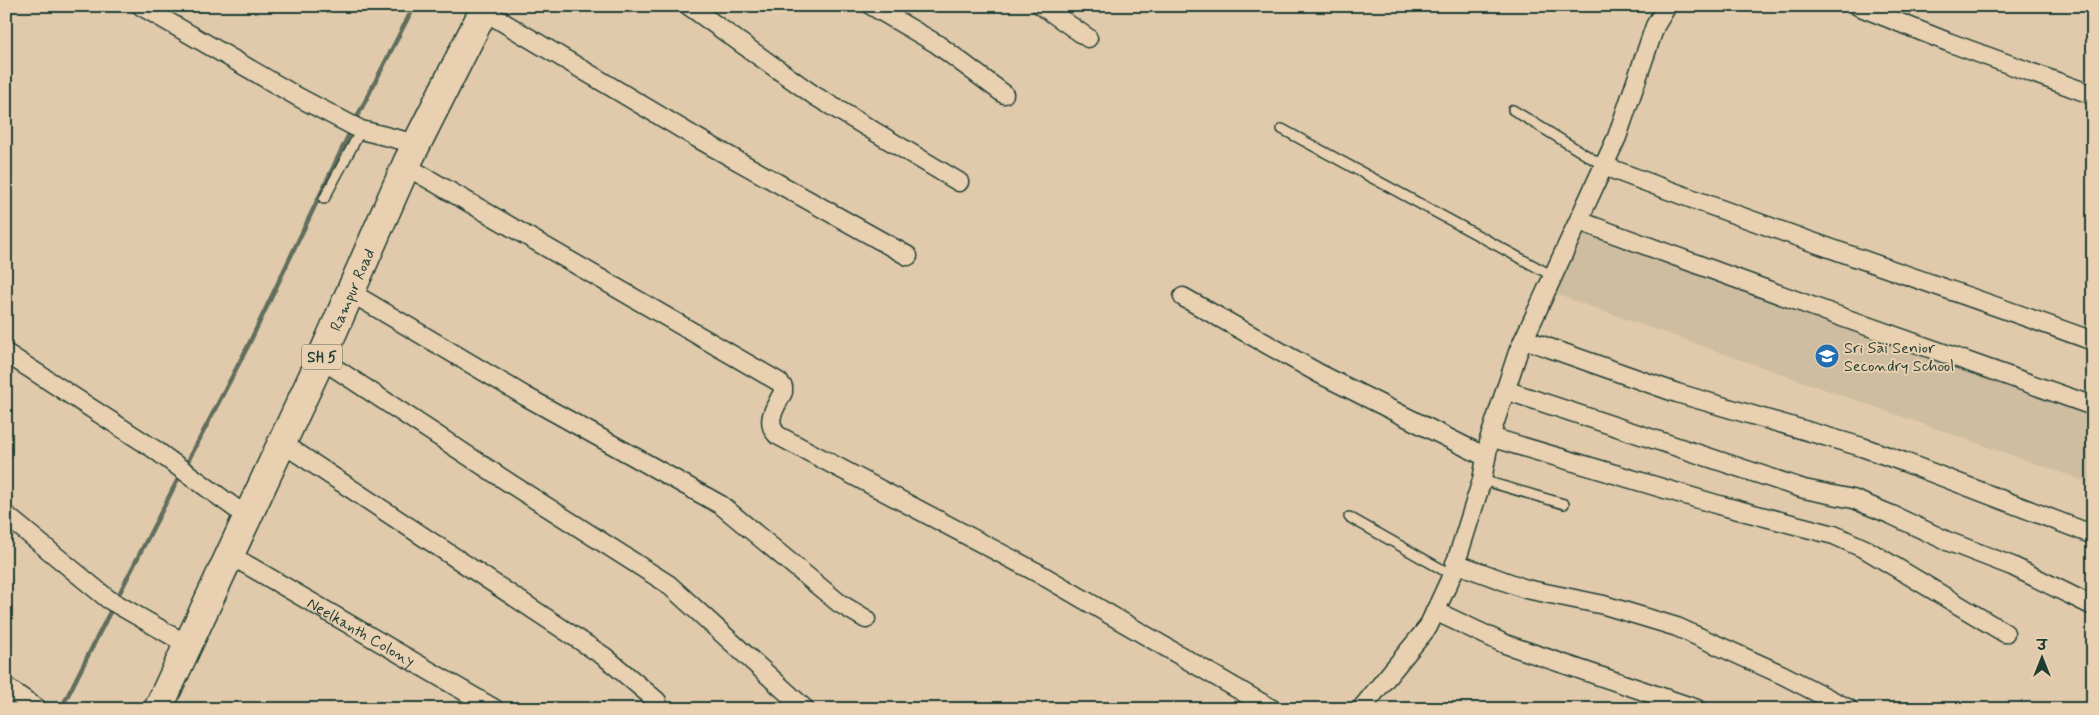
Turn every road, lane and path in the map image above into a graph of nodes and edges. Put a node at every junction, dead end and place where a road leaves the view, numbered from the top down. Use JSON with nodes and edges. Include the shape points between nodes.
{"nodes":[{"id":1,"x":141,"y":6,"type":"edge"},
{"id":2,"x":689,"y":6,"type":"edge"},
{"id":3,"x":872,"y":6,"type":"edge"},
{"id":4,"x":1042,"y":6,"type":"edge"},
{"id":5,"x":1667,"y":6,"type":"edge"},
{"id":6,"x":1858,"y":6,"type":"edge"},
{"id":7,"x":485,"y":9,"type":"edge"},
{"id":8,"x":1088,"y":38,"type":"dead end"},
{"id":9,"x":1004,"y":94,"type":"dead end"},
{"id":10,"x":2093,"y":95,"type":"edge"},
{"id":11,"x":1513,"y":110,"type":"dead end"},
{"id":12,"x":355,"y":127,"type":"junction"},
{"id":13,"x":1282,"y":130,"type":"dead end"},
{"id":14,"x":412,"y":155,"type":"junction"},
{"id":15,"x":1604,"y":166,"type":"junction"},
{"id":16,"x":959,"y":182,"type":"dead end"},
{"id":17,"x":324,"y":199,"type":"dead end"},
{"id":18,"x":1579,"y":220,"type":"junction"},
{"id":19,"x":908,"y":256,"type":"dead end"},
{"id":20,"x":1553,"y":276,"type":"junction"},
{"id":21,"x":350,"y":292,"type":"junction"},
{"id":22,"x":1182,"y":297,"type":"dead end"},
{"id":23,"x":1524,"y":339,"type":"junction"},
{"id":24,"x":2093,"y":341,"type":"edge"},
{"id":25,"x":6,"y":353,"type":"edge"},
{"id":26,"x":321,"y":359,"type":"junction"},
{"id":27,"x":1505,"y":390,"type":"junction"},
{"id":28,"x":2093,"y":406,"type":"edge"},
{"id":29,"x":1490,"y":437,"type":"junction"},
{"id":30,"x":282,"y":443,"type":"junction"},
{"id":31,"x":1486,"y":457,"type":"junction"},
{"id":32,"x":1482,"y":480,"type":"junction"},
{"id":33,"x":1564,"y":504,"type":"dead end"},
{"id":34,"x":6,"y":515,"type":"edge"},
{"id":35,"x":246,"y":516,"type":"junction"},
{"id":36,"x":1349,"y":516,"type":"dead end"},
{"id":37,"x":2092,"y":534,"type":"dead end"},
{"id":38,"x":230,"y":554,"type":"junction"},
{"id":39,"x":1453,"y":569,"type":"junction"},
{"id":40,"x":2093,"y":606,"type":"edge"},
{"id":41,"x":1435,"y":611,"type":"junction"},
{"id":42,"x":866,"y":620,"type":"dead end"},
{"id":43,"x":2005,"y":632,"type":"dead end"},
{"id":44,"x":188,"y":645,"type":"junction"},
{"id":45,"x":6,"y":687,"type":"edge"},
{"id":46,"x":657,"y":701,"type":"dead end"},
{"id":47,"x":38,"y":709,"type":"edge"},
{"id":48,"x":158,"y":709,"type":"edge"},
{"id":49,"x":495,"y":709,"type":"edge"},
{"id":50,"x":806,"y":709,"type":"edge"},
{"id":51,"x":1272,"y":709,"type":"edge"},
{"id":52,"x":1362,"y":709,"type":"edge"},
{"id":53,"x":1697,"y":709,"type":"edge"},
{"id":54,"x":1849,"y":709,"type":"edge"}],
"edges":[{"from":1,"to":12,"type":"street"},
{"from":2,"to":16,"type":"street","via":[[815,96]]},
{"from":3,"to":9,"type":"street","via":[[937,44]]},
{"from":4,"to":8,"type":"street"},
{"from":5,"to":15,"type":"street","via":[[1655,26]]},
{"from":6,"to":10,"type":"street"},
{"from":7,"to":14,"type":"main road","name":"Rampur Road","number":"SH 5"},
{"from":7,"to":19,"type":"street","via":[[698,138]]},
{"from":11,"to":15,"type":"lane"},
{"from":12,"to":14,"type":"street"},
{"from":12,"to":17,"type":"lane"},
{"from":13,"to":20,"type":"lane"},
{"from":14,"to":21,"type":"main road","name":"Rampur Road","number":"SH 5"},
{"from":14,"to":51,"type":"street","via":[[779,382],[783,392],[770,420],[777,435],[1040,574]]},
{"from":15,"to":18,"type":"street"},
{"from":15,"to":24,"type":"street","via":[[1707,206]]},
{"from":18,"to":20,"type":"street"},
{"from":18,"to":28,"type":"street"},
{"from":20,"to":23,"type":"street"},
{"from":21,"to":26,"type":"main road","name":"Rampur Road","number":"SH 5"},
{"from":21,"to":42,"type":"street","via":[[525,396],[721,505],[840,603]]},
{"from":22,"to":31,"type":"street","via":[[1320,374]]},
{"from":23,"to":27,"type":"street"},
{"from":23,"to":37,"type":"street","via":[[1677,393],[1862,447]]},
{"from":25,"to":35,"type":"street","via":[[154,449]]},
{"from":26,"to":30,"type":"main road","name":"Rampur Road","number":"SH 5"},
{"from":26,"to":50,"type":"street","via":[[668,584]]},
{"from":27,"to":29,"type":"street"},
{"from":27,"to":40,"type":"street","via":[[1804,489],[1853,499],[2012,566]]},
{"from":29,"to":31,"type":"street"},
{"from":29,"to":43,"type":"street","via":[[1719,506],[1834,535],[1867,550]]},
{"from":30,"to":35,"type":"main road","name":"Rampur Road","number":"SH 5"},
{"from":30,"to":46,"type":"street","via":[[605,657]]},
{"from":31,"to":32,"type":"street"},
{"from":32,"to":33,"type":"lane"},
{"from":32,"to":39,"type":"street"},
{"from":34,"to":44,"type":"street","via":[[115,604]]},
{"from":35,"to":38,"type":"main road","name":"Rampur Road","number":"SH 5"},
{"from":36,"to":39,"type":"lane"},
{"from":38,"to":44,"type":"main road","name":"Rampur Road","number":"SH 5"},
{"from":38,"to":49,"type":"street","name":"Neelkanth Colony"},
{"from":39,"to":41,"type":"street"},
{"from":39,"to":54,"type":"street","via":[[1526,589],[1604,605],[1677,628],[1783,675]]},
{"from":41,"to":52,"type":"street","via":[[1428,627]]},
{"from":41,"to":53,"type":"street","via":[[1505,644]]},
{"from":44,"to":48,"type":"main road","name":"Rampur Road","number":"SH 5"},
{"from":45,"to":47,"type":"street"}]}
